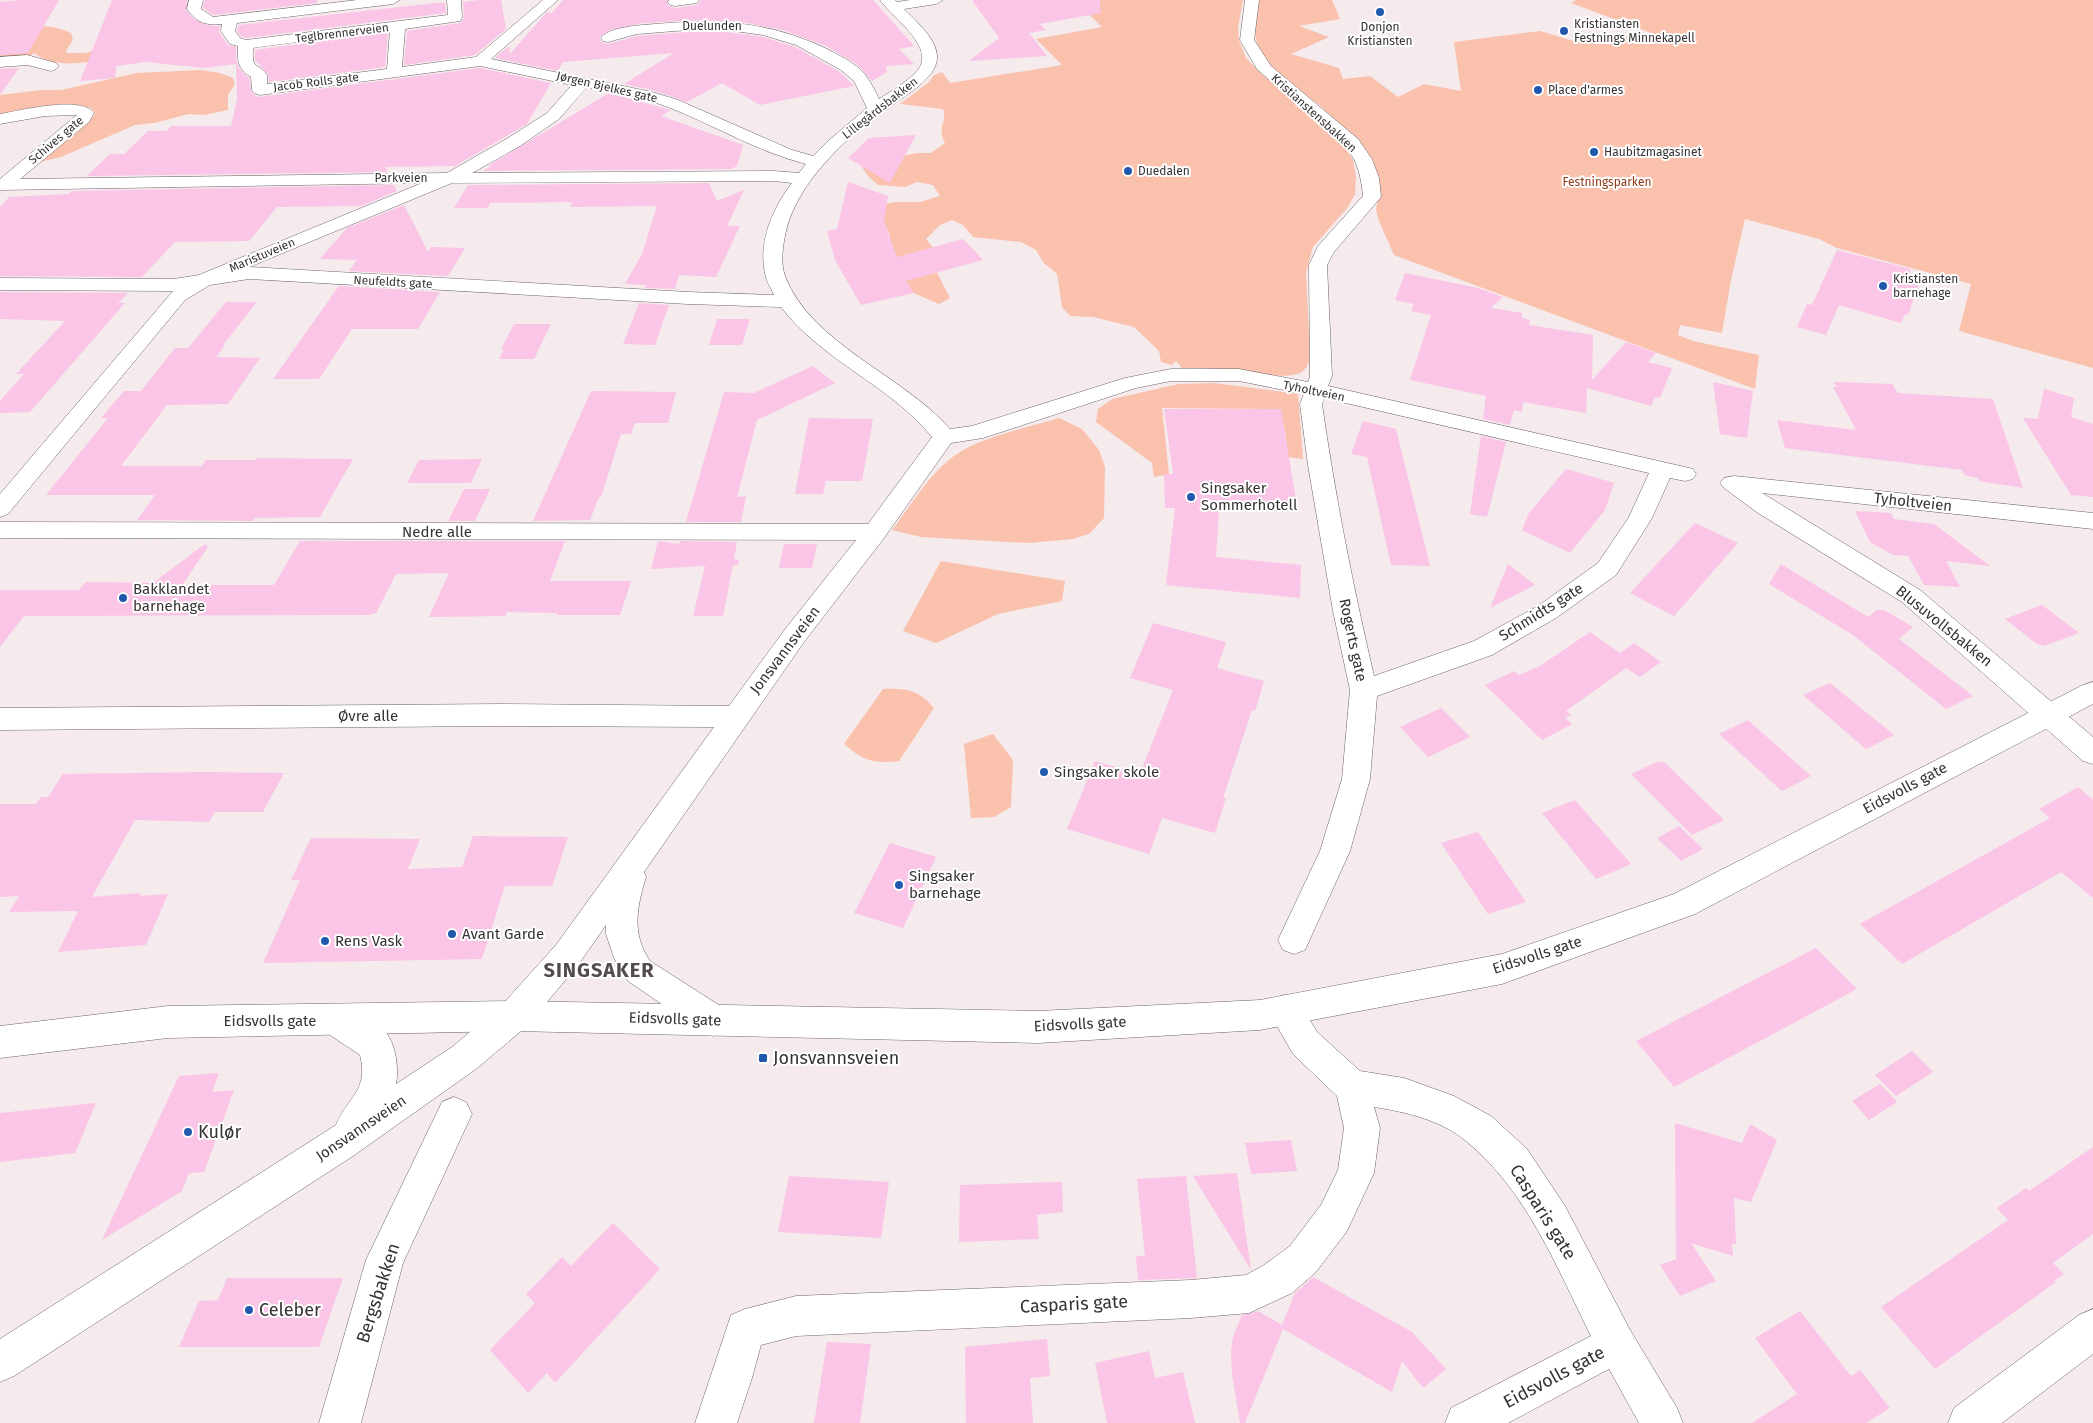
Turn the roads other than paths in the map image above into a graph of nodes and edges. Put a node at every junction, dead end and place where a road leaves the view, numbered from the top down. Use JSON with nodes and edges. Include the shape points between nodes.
{"nodes":[{"id":1,"x":196,"y":0,"type":"edge"},
{"id":2,"x":393,"y":0,"type":"edge"},
{"id":3,"x":454,"y":0,"type":"edge"},
{"id":4,"x":551,"y":0,"type":"edge"},
{"id":5,"x":692,"y":0,"type":"edge"},
{"id":6,"x":936,"y":0,"type":"edge"},
{"id":7,"x":1252,"y":0,"type":"edge"},
{"id":8,"x":676,"y":2,"type":"dead end"},
{"id":9,"x":890,"y":3,"type":"edge"},
{"id":10,"x":230,"y":20,"type":"junction"},
{"id":11,"x":398,"y":26,"type":"junction"},
{"id":12,"x":608,"y":38,"type":"dead end"},
{"id":13,"x":246,"y":44,"type":"junction"},
{"id":14,"x":480,"y":61,"type":"junction"},
{"id":15,"x":0,"y":62,"type":"edge"},
{"id":16,"x":51,"y":66,"type":"dead end"},
{"id":17,"x":394,"y":72,"type":"junction"},
{"id":18,"x":584,"y":81,"type":"junction"},
{"id":19,"x":876,"y":109,"type":"junction"},
{"id":20,"x":0,"y":119,"type":"edge"},
{"id":21,"x":816,"y":162,"type":"junction"},
{"id":22,"x":450,"y":178,"type":"junction"},
{"id":23,"x":803,"y":179,"type":"junction"},
{"id":24,"x":2,"y":185,"type":"edge"},
{"id":25,"x":208,"y":278,"type":"junction"},
{"id":26,"x":0,"y":284,"type":"edge"},
{"id":27,"x":787,"y":301,"type":"junction"},
{"id":28,"x":1315,"y":390,"type":"junction"},
{"id":29,"x":944,"y":437,"type":"junction"},
{"id":30,"x":1674,"y":471,"type":"joint"},
{"id":31,"x":1732,"y":483,"type":"joint"},
{"id":32,"x":0,"y":509,"type":"edge"},
{"id":33,"x":2093,"y":521,"type":"edge"},
{"id":34,"x":0,"y":530,"type":"edge"},
{"id":35,"x":875,"y":532,"type":"junction"},
{"id":36,"x":1364,"y":690,"type":"junction"},
{"id":37,"x":2093,"y":692,"type":"edge"},
{"id":38,"x":2048,"y":714,"type":"junction"},
{"id":39,"x":736,"y":717,"type":"junction"},
{"id":40,"x":0,"y":719,"type":"edge"},
{"id":41,"x":2093,"y":753,"type":"edge"},
{"id":42,"x":638,"y":858,"type":"junction"},
{"id":43,"x":1294,"y":940,"type":"dead end"},
{"id":44,"x":1285,"y":1010,"type":"junction"},
{"id":45,"x":514,"y":1016,"type":"junction"},
{"id":46,"x":336,"y":1020,"type":"junction"},
{"id":47,"x":713,"y":1020,"type":"junction"},
{"id":48,"x":0,"y":1042,"type":"edge"},
{"id":49,"x":1352,"y":1088,"type":"junction"},
{"id":50,"x":454,"y":1114,"type":"dead end"},
{"id":51,"x":340,"y":1143,"type":"junction"},
{"id":52,"x":2093,"y":1329,"type":"edge"},
{"id":53,"x":1616,"y":1344,"type":"junction"},
{"id":54,"x":0,"y":1362,"type":"edge"},
{"id":55,"x":340,"y":1423,"type":"edge"},
{"id":56,"x":716,"y":1423,"type":"edge"},
{"id":57,"x":1466,"y":1423,"type":"edge"},
{"id":58,"x":1662,"y":1423,"type":"edge"},
{"id":59,"x":1969,"y":1423,"type":"edge"}],
"edges":[{"from":1,"to":10,"type":"street","name":"Teglbrennerveien","via":[[194,9],[206,20]]},
{"from":2,"to":10,"type":"street","name":"Teglbrennerveien"},
{"from":3,"to":11,"type":"street","name":"Teglbrennerveien","via":[[455,18]]},
{"from":4,"to":14,"type":"street"},
{"from":5,"to":8,"type":"street"},
{"from":6,"to":9,"type":"street"},
{"from":7,"to":28,"type":"street","name":"Kristianstensbakken","via":[[1247,40],[1265,69],[1352,143],[1364,159],[1370,178],[1372,197],[1325,250],[1318,265],[1321,376]]},
{"from":9,"to":19,"type":"street","name":"Lillegårdsbakken","via":[[926,43],[930,58],[922,75]]},
{"from":10,"to":13,"type":"street","via":[[228,31],[235,41]]},
{"from":11,"to":13,"type":"street","name":"Teglbrennerveien"},
{"from":11,"to":17,"type":"street"},
{"from":12,"to":19,"type":"street","name":"Duelunden","via":[[621,32],[680,26],[727,25],[769,30],[813,47],[857,74]]},
{"from":13,"to":17,"type":"street","name":"Jacob Rolls gate","via":[[245,61],[248,69],[259,75],[260,90]]},
{"from":14,"to":17,"type":"street","name":"Jacob Rolls gate"},
{"from":14,"to":18,"type":"street","name":"Jørgen Bjelkes gate"},
{"from":15,"to":16,"type":"street","via":[[27,60]]},
{"from":18,"to":21,"type":"street","name":"Jørgen Bjelkes gate","via":[[672,103],[786,154]]},
{"from":18,"to":22,"type":"street","name":"Maristuveien","via":[[553,116]]},
{"from":19,"to":21,"type":"street","name":"Lillegårdsbakken"},
{"from":20,"to":24,"type":"street","name":"Schives gate","via":[[65,110],[80,110],[86,114]]},
{"from":21,"to":23,"type":"street","name":"Lillegårdsbakken"},
{"from":22,"to":23,"type":"street","name":"Parkveien","via":[[774,176]]},
{"from":22,"to":24,"type":"street","name":"Parkveien"},
{"from":22,"to":25,"type":"street","name":"Maristuveien"},
{"from":23,"to":27,"type":"street","name":"Lillegårdsbakken","via":[[777,223],[772,249],[776,278]]},
{"from":25,"to":26,"type":"street","name":"Neufeldts gate","via":[[174,285]]},
{"from":25,"to":27,"type":"street","name":"Neufeldts gate","via":[[249,273]]},
{"from":25,"to":32,"type":"street","name":"Maristuveien","via":[[178,296]]},
{"from":27,"to":29,"type":"street","name":"Lillegårdsbakken","via":[[841,353],[891,389]]},
{"from":28,"to":29,"type":"street","name":"Tyholtveien","via":[[1238,376],[1171,374],[1132,382],[975,433]]},
{"from":28,"to":30,"type":"street","name":"Tyholtveien"},
{"from":28,"to":36,"type":"street","name":"Rogerts gate","via":[[1311,404],[1319,466]]},
{"from":29,"to":35,"type":"street","name":"Jonsvannsveien"},
{"from":30,"to":36,"type":"street","name":"Schmidts gate","via":[[1607,569],[1547,612],[1483,648]]},
{"from":31,"to":33,"type":"street","name":"Tyholtveien"},
{"from":31,"to":38,"type":"street","name":"Blusuvollsbakken","via":[[1766,508],[1912,596]]},
{"from":34,"to":35,"type":"street","name":"Nedre alle"},
{"from":35,"to":39,"type":"street","name":"Jonsvannsveien"},
{"from":36,"to":43,"type":"street","name":"Rogerts gate","via":[[1356,779],[1335,852]]},
{"from":37,"to":38,"type":"street","name":"Eidsvolls gate"},
{"from":38,"to":41,"type":"street","name":"Blusuvollsbakken"},
{"from":38,"to":44,"type":"street","name":"Eidsvolls gate","via":[[1684,904],[1502,969]]},
{"from":39,"to":40,"type":"street","name":"Øvre alle","via":[[491,715]]},
{"from":39,"to":42,"type":"street","name":"Jonsvannsveien"},
{"from":42,"to":45,"type":"street","name":"Jonsvannsveien","via":[[567,955]]},
{"from":42,"to":47,"type":"street","via":[[622,905],[622,934],[630,958],[639,971]]},
{"from":44,"to":47,"type":"street","name":"Eidsvolls gate","via":[[1260,1015],[1038,1027]]},
{"from":44,"to":49,"type":"street","via":[[1305,1043]]},
{"from":45,"to":46,"type":"street","name":"Eidsvolls gate"},
{"from":45,"to":47,"type":"street","name":"Eidsvolls gate"},
{"from":45,"to":51,"type":"street","name":"Jonsvannsveien","via":[[464,1058]]},
{"from":46,"to":48,"type":"street","name":"Eidsvolls gate","via":[[168,1022]]},
{"from":46,"to":51,"type":"street","via":[[375,1045],[380,1064],[380,1082],[374,1100]]},
{"from":49,"to":53,"type":"street","name":"Casparis gate","via":[[1404,1095],[1442,1108],[1478,1128],[1514,1162],[1552,1219]]},
{"from":49,"to":56,"type":"street","name":"Casparis gate","via":[[1362,1128],[1356,1173],[1334,1218],[1303,1259],[1278,1279],[1249,1294],[796,1316],[745,1329]]},
{"from":50,"to":55,"type":"street","name":"Bergsbakken","via":[[385,1260]]},
{"from":51,"to":54,"type":"street","name":"Jonsvannsveien"},
{"from":52,"to":59,"type":"street"},
{"from":53,"to":57,"type":"street","name":"Eidsvolls gate"},
{"from":53,"to":58,"type":"street","name":"Casparis gate"}]}
